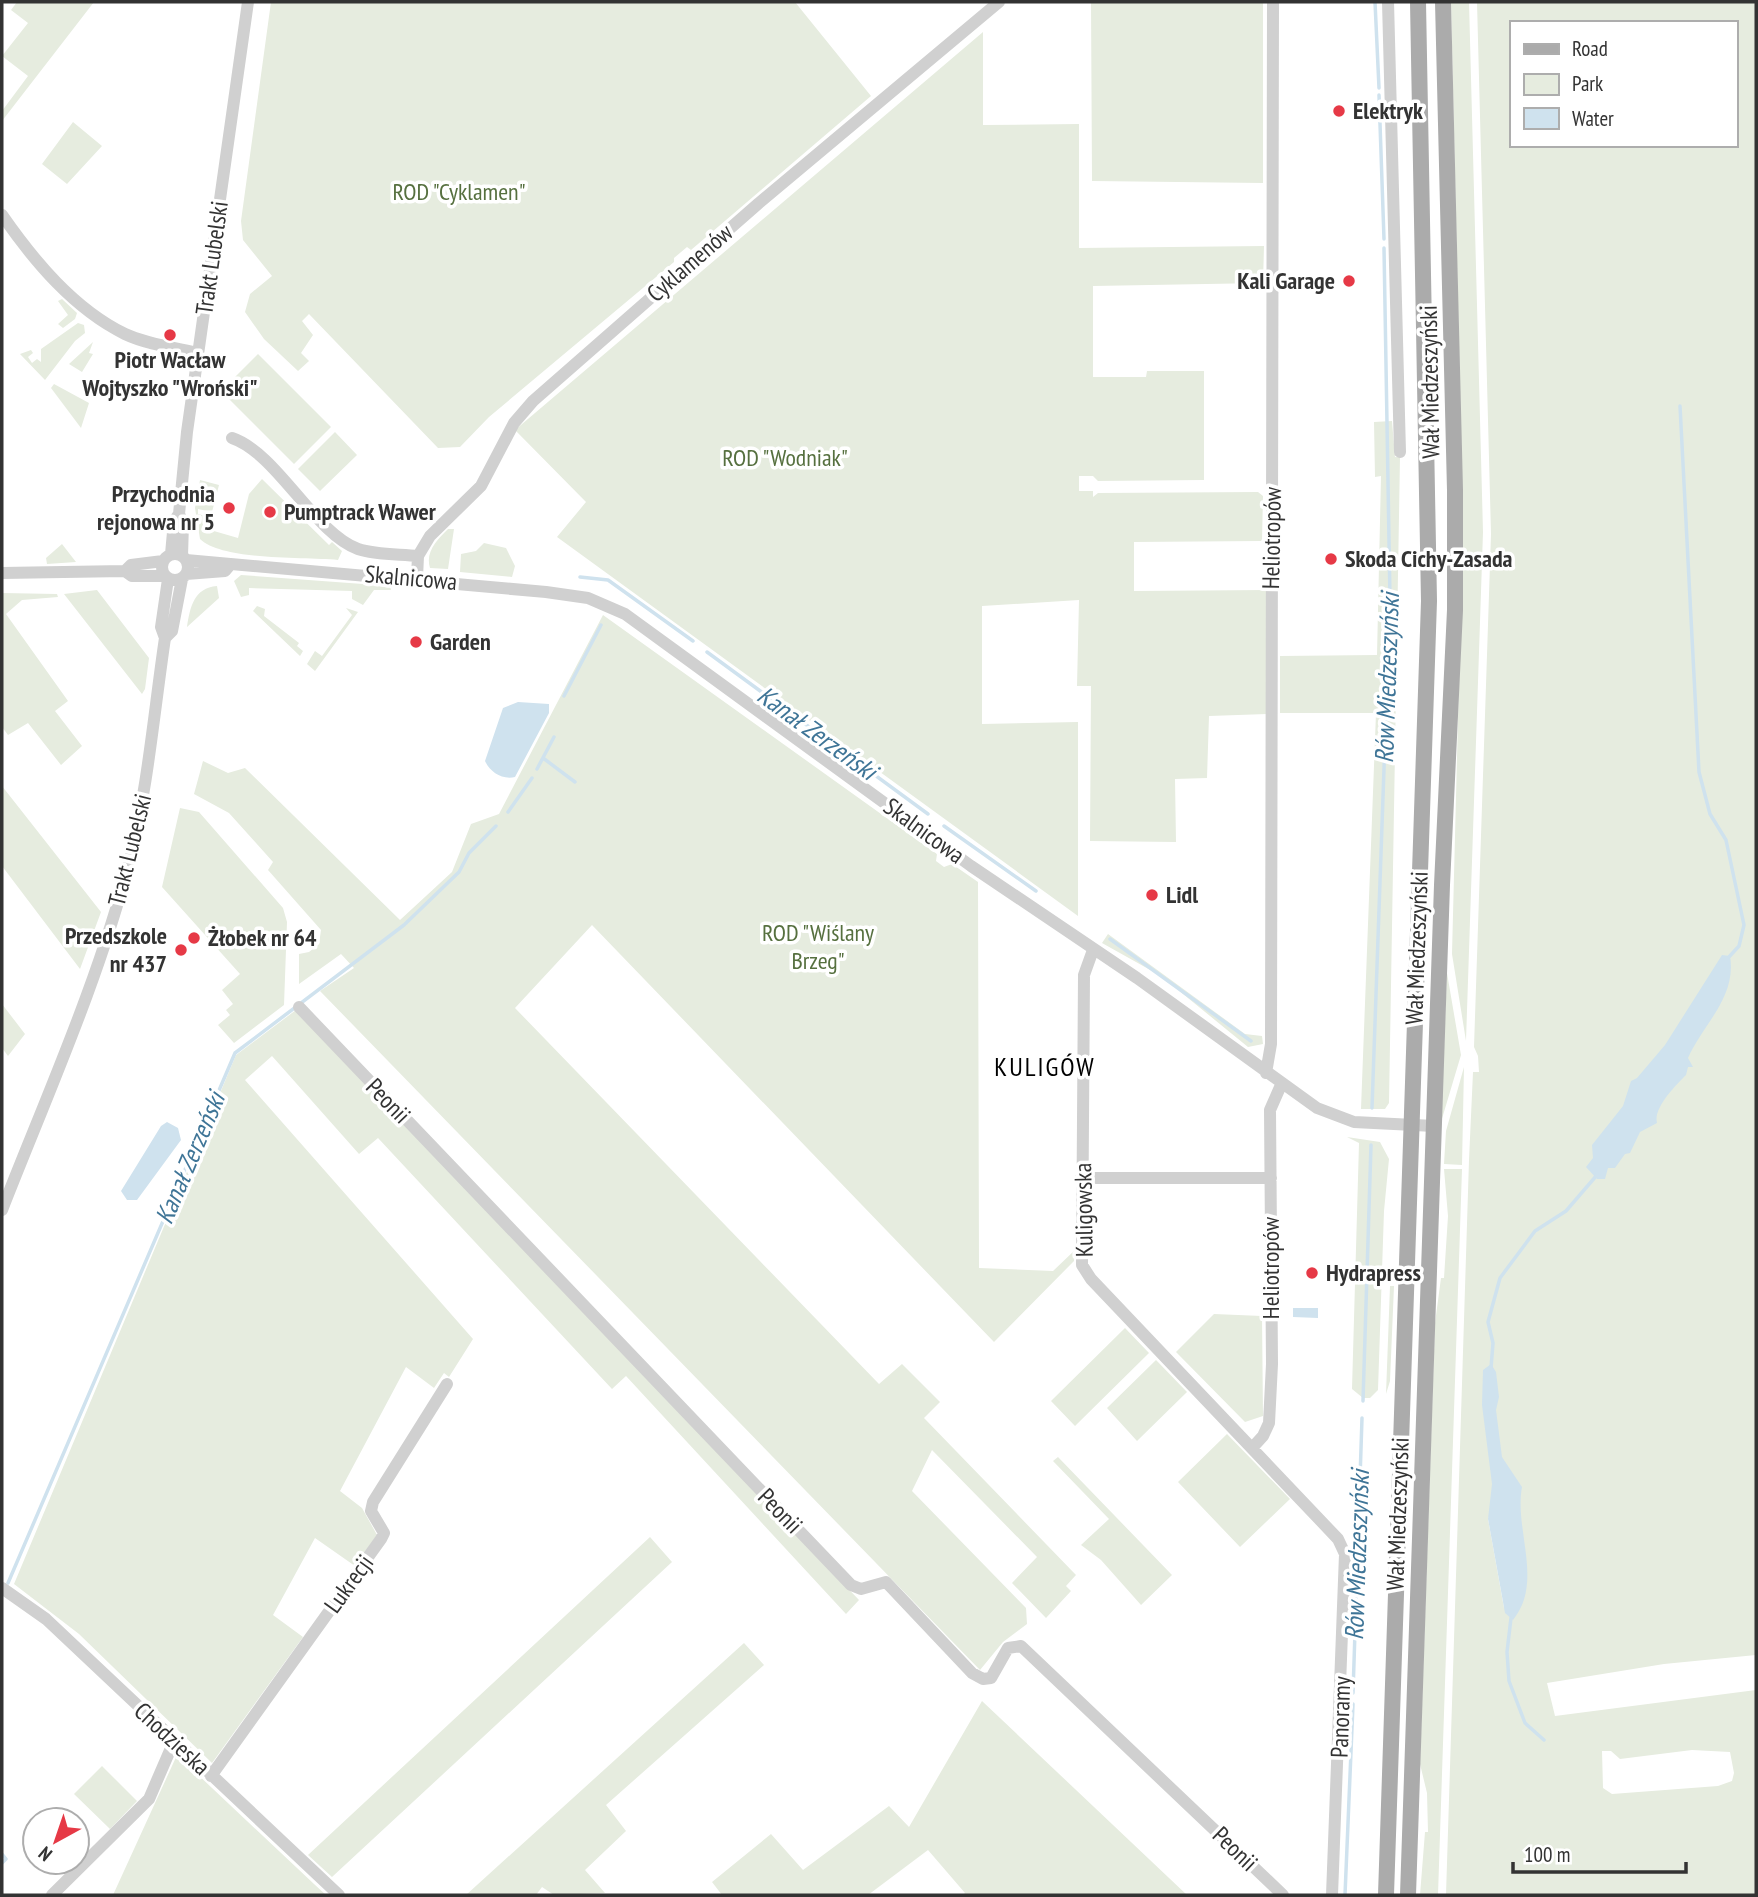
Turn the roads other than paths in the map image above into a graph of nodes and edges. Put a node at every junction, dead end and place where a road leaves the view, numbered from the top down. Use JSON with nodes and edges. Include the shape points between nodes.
{"nodes":[{"id":1,"x":248,"y":2,"type":"edge"},
{"id":2,"x":999,"y":2,"type":"edge"},
{"id":3,"x":1273,"y":2,"type":"edge"},
{"id":4,"x":1388,"y":2,"type":"edge"},
{"id":5,"x":1418,"y":2,"type":"edge"},
{"id":6,"x":1443,"y":2,"type":"edge"},
{"id":7,"x":2,"y":215,"type":"edge"},
{"id":8,"x":198,"y":353,"type":"junction"},
{"id":9,"x":232,"y":438,"type":"dead end"},
{"id":10,"x":1399,"y":452,"type":"dead end"},
{"id":11,"x":418,"y":556,"type":"junction"},
{"id":12,"x":175,"y":558,"type":"junction"},
{"id":13,"x":230,"y":565,"type":"junction"},
{"id":14,"x":125,"y":571,"type":"junction"},
{"id":15,"x":2,"y":573,"type":"edge"},
{"id":16,"x":175,"y":577,"type":"junction"},
{"id":17,"x":417,"y":578,"type":"junction"},
{"id":18,"x":1093,"y":950,"type":"junction"},
{"id":19,"x":299,"y":1007,"type":"dead end"},
{"id":20,"x":1266,"y":1073,"type":"junction"},
{"id":21,"x":1281,"y":1085,"type":"junction"},
{"id":22,"x":1412,"y":1126,"type":"junction"},
{"id":23,"x":1434,"y":1126,"type":"junction"},
{"id":24,"x":1082,"y":1178,"type":"junction"},
{"id":25,"x":1271,"y":1178,"type":"junction"},
{"id":26,"x":2,"y":1210,"type":"edge"},
{"id":27,"x":447,"y":1384,"type":"dead end"},
{"id":28,"x":1253,"y":1447,"type":"junction"},
{"id":29,"x":2,"y":1588,"type":"edge"},
{"id":30,"x":174,"y":1741,"type":"junction"},
{"id":31,"x":211,"y":1776,"type":"junction"},
{"id":32,"x":52,"y":1895,"type":"edge"},
{"id":33,"x":339,"y":1895,"type":"edge"},
{"id":34,"x":1283,"y":1895,"type":"edge"},
{"id":35,"x":1332,"y":1895,"type":"edge"},
{"id":36,"x":1386,"y":1895,"type":"edge"},
{"id":37,"x":1408,"y":1895,"type":"edge"}],
"edges":[{"from":1,"to":8,"type":"street","name":"Trakt Lubelski"},
{"from":2,"to":11,"type":"street","name":"Cyklamenów","via":[[557,377],[514,423],[481,485],[430,536]]},
{"from":3,"to":20,"type":"street","name":"Heliotropów","via":[[1271,1044]]},
{"from":4,"to":10,"type":"street"},
{"from":5,"to":22,"type":"main road","name":"Wał Miedzeszyński","via":[[1429,601]]},
{"from":6,"to":23,"type":"main road","name":"Wał Miedzeszyński","via":[[1456,551]]},
{"from":7,"to":8,"type":"street","via":[[45,271],[109,325],[128,335]]},
{"from":8,"to":12,"type":"street","name":"Trakt Lubelski","via":[[179,514],[183,523]]},
{"from":9,"to":11,"type":"street","via":[[254,451],[355,548]]},
{"from":11,"to":17,"type":"street"},
{"from":12,"to":13,"type":"street","name":"Skalnicowa"},
{"from":12,"to":14,"type":"street","name":"Skalnicowa","via":[[131,565]]},
{"from":12,"to":16,"type":"street"},
{"from":12,"to":16,"type":"street"},
{"from":13,"to":16,"type":"street","name":"Skalnicowa","via":[[225,571]]},
{"from":13,"to":17,"type":"street","name":"Skalnicowa"},
{"from":14,"to":15,"type":"street","name":"Skalnicowa"},
{"from":14,"to":16,"type":"street","name":"Skalnicowa","via":[[132,576]]},
{"from":16,"to":26,"type":"street","name":"Trakt Lubelski","via":[[161,626],[166,638],[145,789],[113,920]]},
{"from":17,"to":18,"type":"street","name":"Skalnicowa","via":[[588,598],[625,614]]},
{"from":18,"to":20,"type":"street","name":"Skalnicowa"},
{"from":18,"to":24,"type":"street","name":"Kuligowska","via":[[1084,975]]},
{"from":19,"to":34,"type":"street","name":"Peonii","via":[[851,1585],[861,1589],[886,1582],[983,1679],[992,1678],[1008,1647],[1026,1650]]},
{"from":20,"to":21,"type":"street","name":"Skalnicowa"},
{"from":21,"to":22,"type":"street","name":"Skalnicowa","via":[[1337,1118]]},
{"from":21,"to":25,"type":"street","name":"Heliotropów","via":[[1270,1110]]},
{"from":22,"to":23,"type":"street","name":"Skalnicowa"},
{"from":22,"to":36,"type":"main road","name":"Wał Miedzeszyński"},
{"from":23,"to":37,"type":"main road","name":"Wał Miedzeszyński"},
{"from":24,"to":25,"type":"street"},
{"from":24,"to":28,"type":"street","name":"Kuligowska","via":[[1082,1265]]},
{"from":25,"to":28,"type":"street","name":"Heliotropów","via":[[1269,1417],[1265,1433]]},
{"from":27,"to":31,"type":"street","name":"Lukrecji","via":[[373,1502],[372,1511],[384,1533],[381,1539]]},
{"from":28,"to":35,"type":"street","name":"Panoramy","via":[[1338,1539],[1345,1554]]},
{"from":29,"to":30,"type":"street","name":"Chodzieska","via":[[46,1619]]},
{"from":30,"to":31,"type":"street","name":"Chodzieska"},
{"from":30,"to":32,"type":"street","via":[[149,1799]]},
{"from":31,"to":33,"type":"street","name":"Chodzieska"}]}
